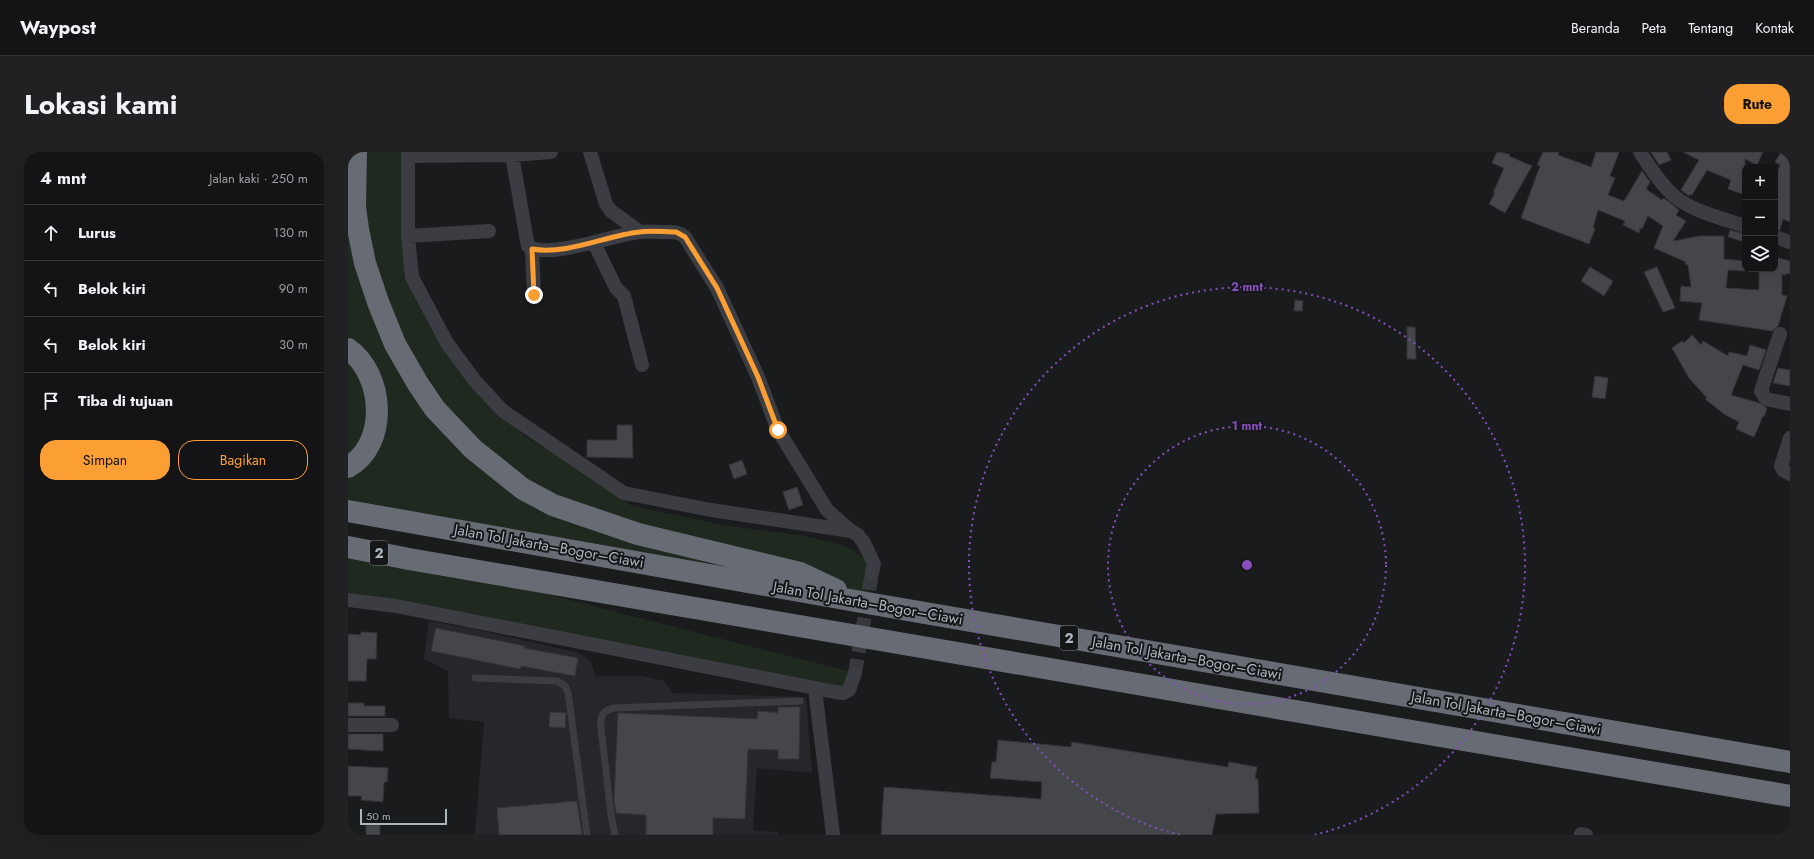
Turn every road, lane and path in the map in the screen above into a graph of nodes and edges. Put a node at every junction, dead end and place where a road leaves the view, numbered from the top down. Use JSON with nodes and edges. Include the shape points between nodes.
{"nodes":[{"id":1,"x":356,"y":152,"type":"edge"},
{"id":2,"x":551,"y":152,"type":"edge"},
{"id":3,"x":590,"y":152,"type":"edge"},
{"id":4,"x":1640,"y":152,"type":"edge"},
{"id":5,"x":408,"y":154,"type":"edge"},
{"id":6,"x":512,"y":155,"type":"junction"},
{"id":7,"x":1742,"y":225,"type":"edge"},
{"id":8,"x":489,"y":231,"type":"dead end"},
{"id":9,"x":640,"y":232,"type":"junction"},
{"id":10,"x":408,"y":236,"type":"junction"},
{"id":11,"x":1778,"y":238,"type":"edge"},
{"id":12,"x":1790,"y":242,"type":"edge"},
{"id":13,"x":594,"y":243,"type":"junction"},
{"id":14,"x":532,"y":249,"type":"junction"},
{"id":15,"x":534,"y":295,"type":"dead end"},
{"id":16,"x":1780,"y":334,"type":"dead end"},
{"id":17,"x":348,"y":348,"type":"edge"},
{"id":18,"x":642,"y":366,"type":"dead end"},
{"id":19,"x":1790,"y":404,"type":"edge"},
{"id":20,"x":1790,"y":438,"type":"edge"},
{"id":21,"x":348,"y":467,"type":"edge"},
{"id":22,"x":1790,"y":474,"type":"edge"},
{"id":23,"x":348,"y":511,"type":"edge"},
{"id":24,"x":851,"y":531,"type":"junction"},
{"id":25,"x":348,"y":546,"type":"edge"},
{"id":26,"x":872,"y":573,"type":"tunnel mouth"},
{"id":27,"x":348,"y":600,"type":"edge"},
{"id":28,"x":860,"y":602,"type":"junction"},
{"id":29,"x":855,"y":673,"type":"tunnel mouth"},
{"id":30,"x":475,"y":678,"type":"dead end"},
{"id":31,"x":815,"y":689,"type":"junction"},
{"id":32,"x":800,"y":701,"type":"dead end"},
{"id":33,"x":348,"y":725,"type":"edge"},
{"id":34,"x":392,"y":725,"type":"dead end"},
{"id":35,"x":1790,"y":762,"type":"edge"},
{"id":36,"x":1790,"y":796,"type":"edge"},
{"id":37,"x":587,"y":835,"type":"edge"},
{"id":38,"x":614,"y":835,"type":"edge"},
{"id":39,"x":834,"y":835,"type":"edge"}],
"edges":[{"from":1,"to":28,"type":"highway","via":[[355,207],[358,229],[365,263],[378,302],[395,344],[418,384],[435,409],[474,449],[523,489],[553,505],[638,534],[800,572]]},
{"from":2,"to":6,"type":"street"},
{"from":3,"to":9,"type":"street","via":[[606,204],[611,211]]},
{"from":4,"to":7,"type":"street","via":[[1656,177],[1675,197],[1693,208]]},
{"from":5,"to":6,"type":"street"},
{"from":5,"to":10,"type":"street"},
{"from":6,"to":14,"type":"street","via":[[528,246]]},
{"from":8,"to":10,"type":"street"},
{"from":9,"to":13,"type":"street"},
{"from":9,"to":24,"type":"street","via":[[676,232],[685,237],[717,288],[758,377],[778,430],[827,510]]},
{"from":10,"to":24,"type":"street","via":[[412,278],[447,343],[475,381],[503,411],[602,479],[624,493],[711,510]]},
{"from":11,"to":12,"type":"street"},
{"from":13,"to":14,"type":"street"},
{"from":13,"to":18,"type":"street","via":[[616,288],[624,296]]},
{"from":14,"to":15,"type":"street"},
{"from":16,"to":19,"type":"street","via":[[1761,391],[1766,399]]},
{"from":17,"to":21,"type":"highway","via":[[359,357],[370,376],[377,405],[376,426],[370,443],[358,460]]},
{"from":20,"to":22,"type":"street","via":[[1781,466]]},
{"from":23,"to":28,"type":"highway","name":"Jalan Tol Jakarta–Bogor–Ciawi","number":"2"},
{"from":24,"to":26,"type":"street","via":[[858,535],[870,553],[874,564]]},
{"from":25,"to":36,"type":"highway","number":"2"},
{"from":27,"to":31,"type":"street","via":[[396,606]]},
{"from":28,"to":35,"type":"highway","name":"Jalan Tol Jakarta–Bogor–Ciawi","number":"2"},
{"from":29,"to":31,"type":"street","via":[[846,692]]},
{"from":30,"to":37,"type":"lane","via":[[557,681],[566,686]]},
{"from":31,"to":39,"type":"street"},
{"from":32,"to":38,"type":"lane","via":[[606,710],[601,715],[601,728]]},
{"from":33,"to":34,"type":"street"}]}
